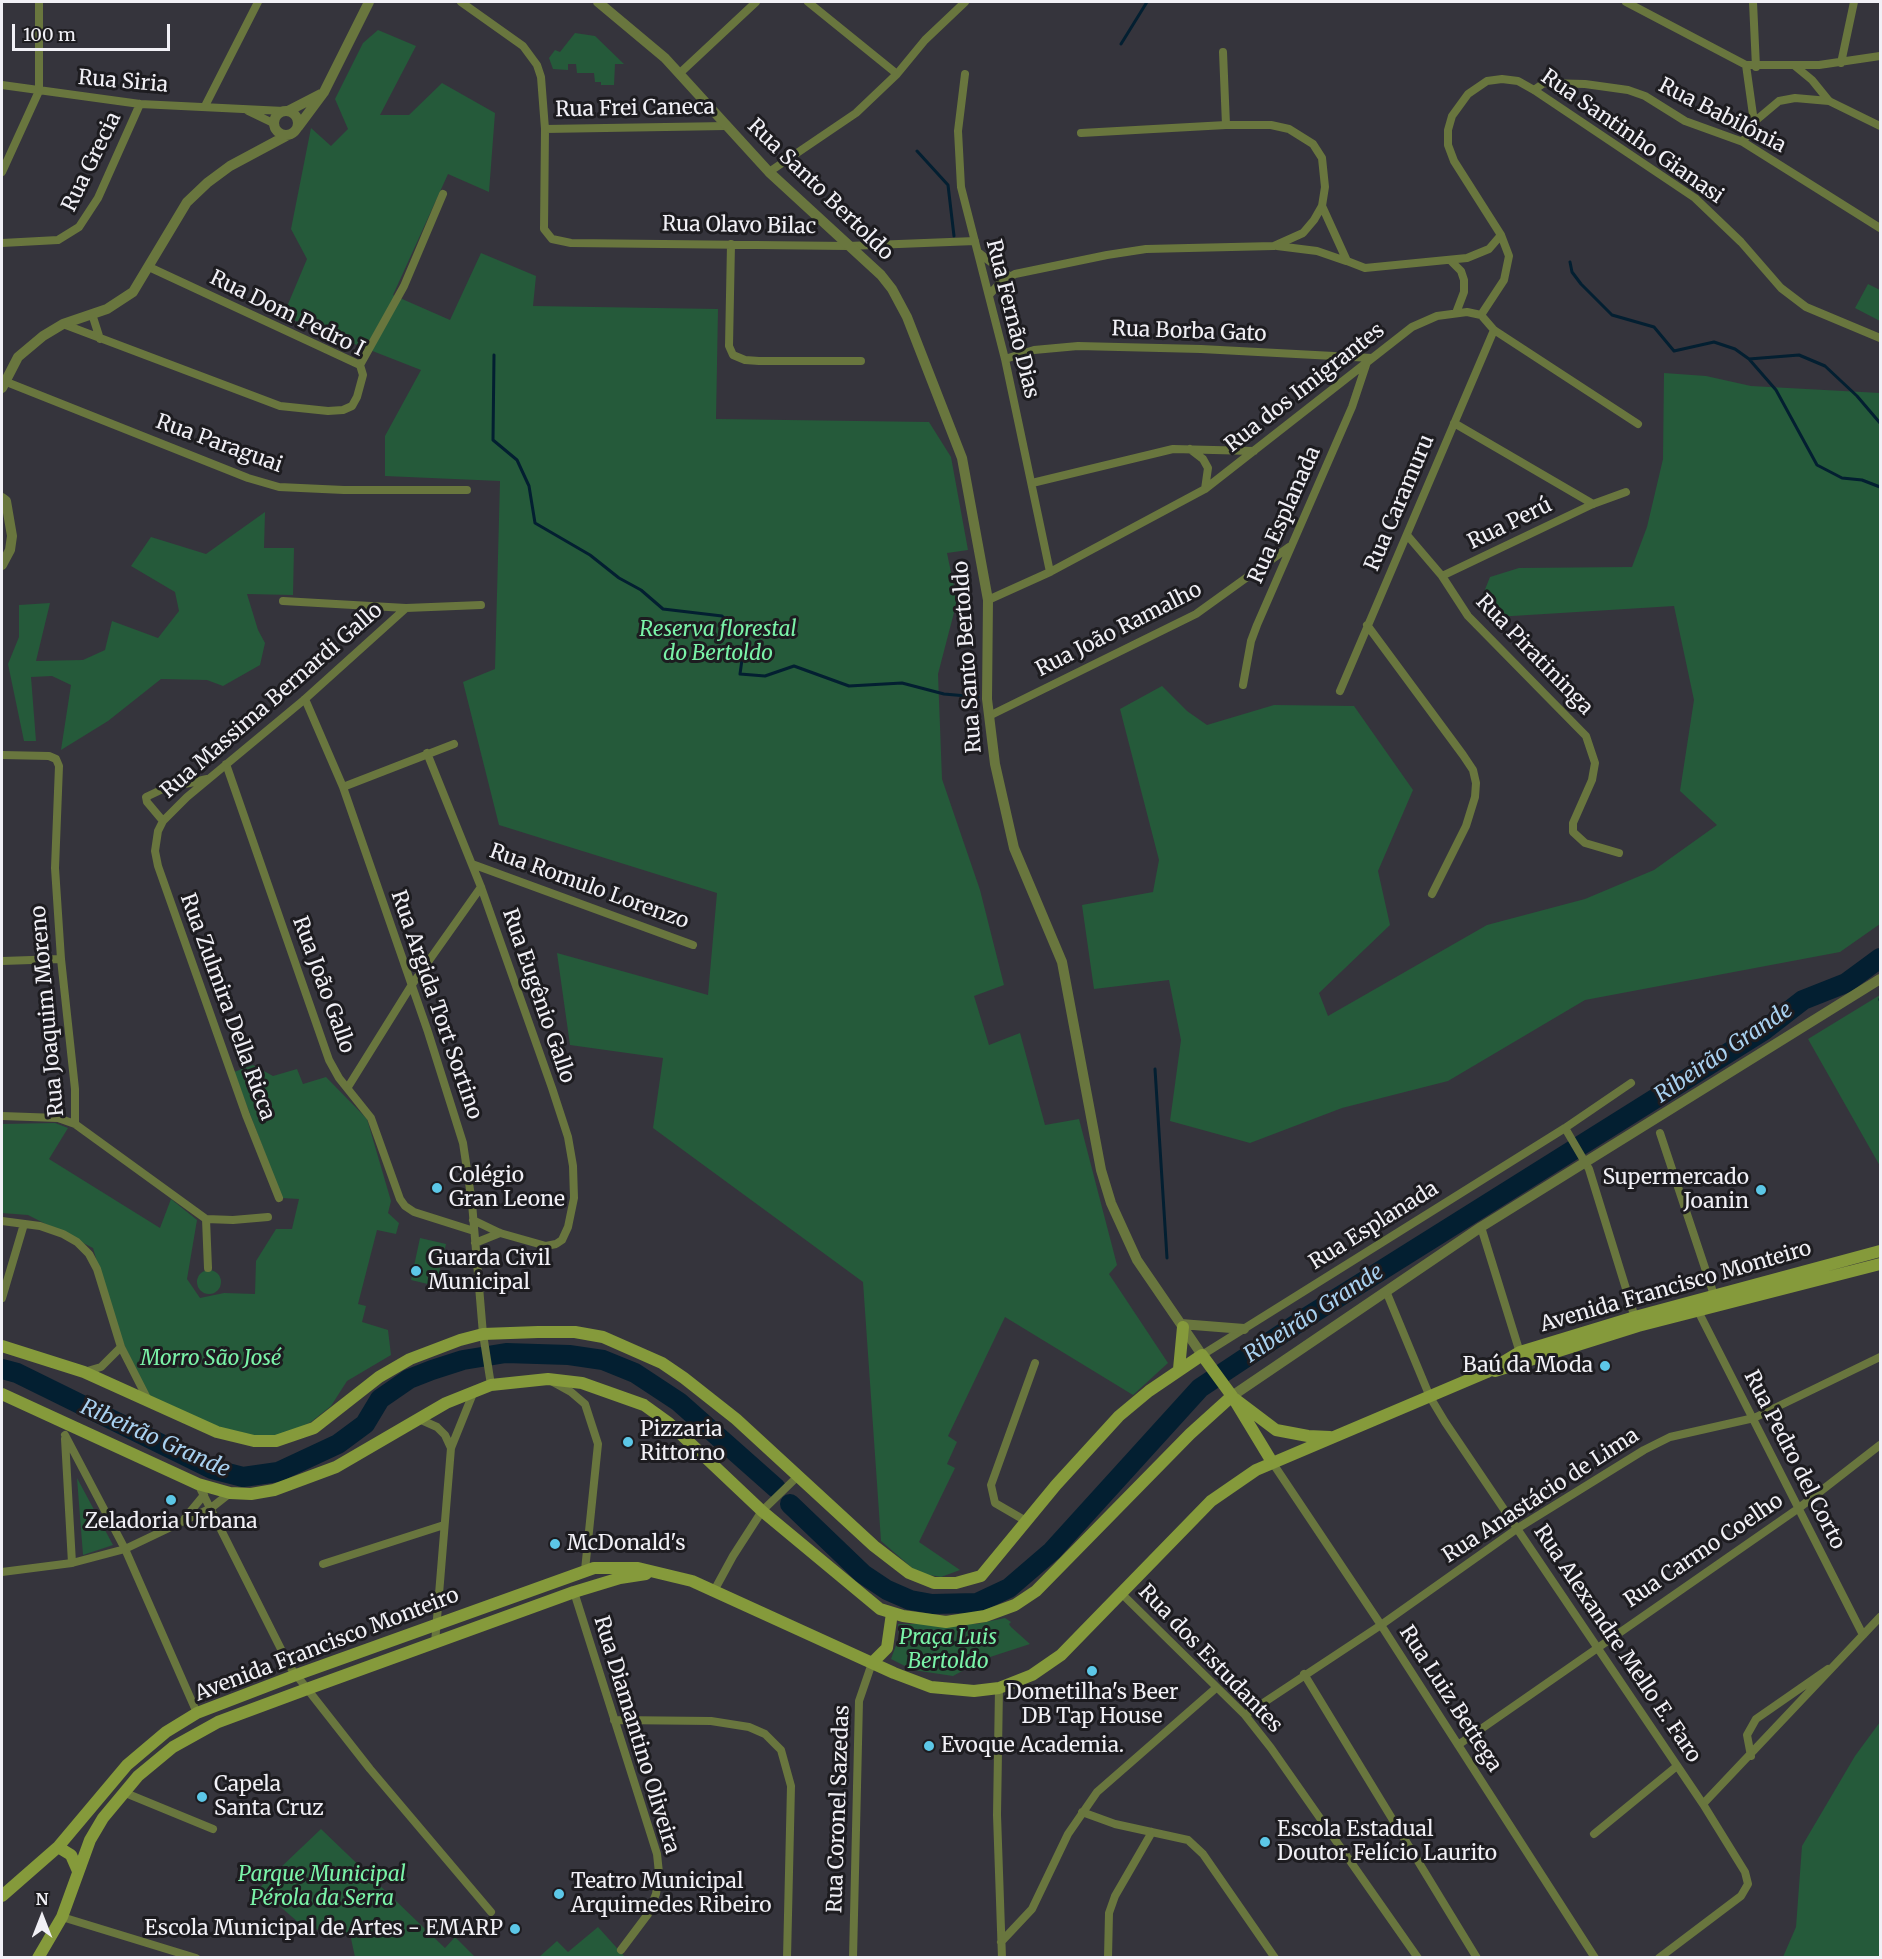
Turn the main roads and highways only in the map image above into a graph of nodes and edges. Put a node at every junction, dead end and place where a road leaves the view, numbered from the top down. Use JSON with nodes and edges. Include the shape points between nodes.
{"nodes":[{"id":1,"x":1881,"y":1251,"type":"edge"},
{"id":2,"x":1881,"y":1264,"type":"edge"},
{"id":3,"x":1716,"y":1301,"type":"junction"},
{"id":4,"x":1182,"y":1325,"type":"road end"},
{"id":5,"x":2,"y":1346,"type":"edge"},
{"id":6,"x":1179,"y":1369,"type":"junction"},
{"id":7,"x":2,"y":1394,"type":"edge"},
{"id":8,"x":1232,"y":1396,"type":"junction"},
{"id":9,"x":1336,"y":1437,"type":"junction"},
{"id":10,"x":1272,"y":1462,"type":"junction"},
{"id":11,"x":659,"y":1572,"type":"junction"},
{"id":12,"x":892,"y":1613,"type":"junction"},
{"id":13,"x":872,"y":1663,"type":"junction"},
{"id":14,"x":58,"y":1847,"type":"junction"},
{"id":15,"x":78,"y":1871,"type":"junction"},
{"id":16,"x":2,"y":1896,"type":"edge"},
{"id":17,"x":38,"y":1958,"type":"edge"}],
"edges":[{"from":1,"to":3,"type":"main road","name":"Avenida Francisco Monteiro"},
{"from":2,"to":3,"type":"main road","name":"Avenida Francisco Monteiro"},
{"from":3,"to":9,"type":"main road","name":"Avenida Francisco Monteiro","via":[[1522,1358]]},
{"from":4,"to":6,"type":"main road"},
{"from":5,"to":6,"type":"main road","via":[[84,1372],[234,1438],[276,1441],[314,1428],[379,1377],[440,1346],[483,1334],[575,1332],[603,1337],[662,1363],[707,1394],[900,1566],[934,1583],[956,1583],[981,1576],[1119,1416]]},
{"from":6,"to":8,"type":"main road","name":"Rua Santo Bertoldo","via":[[1202,1355]]},
{"from":7,"to":12,"type":"main road","via":[[64,1420],[201,1489],[230,1494],[274,1490],[308,1480],[490,1379],[582,1383],[644,1405],[669,1423],[762,1511],[861,1595]]},
{"from":8,"to":9,"type":"main road","via":[[1276,1430]]},
{"from":8,"to":10,"type":"main road"},
{"from":8,"to":12,"type":"main road","via":[[1029,1596],[996,1613],[957,1622]]},
{"from":9,"to":10,"type":"main road","name":"Avenida Francisco Monteiro"},
{"from":10,"to":13,"type":"main road","name":"Avenida Francisco Monteiro","via":[[1232,1484],[1211,1501],[1061,1656],[1032,1675],[999,1688],[974,1691],[931,1687]]},
{"from":11,"to":13,"type":"main road","name":"Avenida Francisco Monteiro","via":[[715,1589]]},
{"from":11,"to":14,"type":"main road","name":"Avenida Francisco Monteiro","via":[[614,1566],[585,1570],[197,1713],[166,1732],[127,1765]]},
{"from":11,"to":15,"type":"main road","name":"Avenida Francisco Monteiro","via":[[620,1578],[574,1592],[218,1722],[152,1763],[123,1792],[96,1829]]},
{"from":12,"to":13,"type":"main road","via":[[887,1648]]},
{"from":14,"to":15,"type":"main road","via":[[71,1855]]},
{"from":14,"to":16,"type":"main road","name":"Avenida Francisco Monteiro"},
{"from":15,"to":17,"type":"main road","name":"Avenida Francisco Monteiro","via":[[62,1917]]}]}
